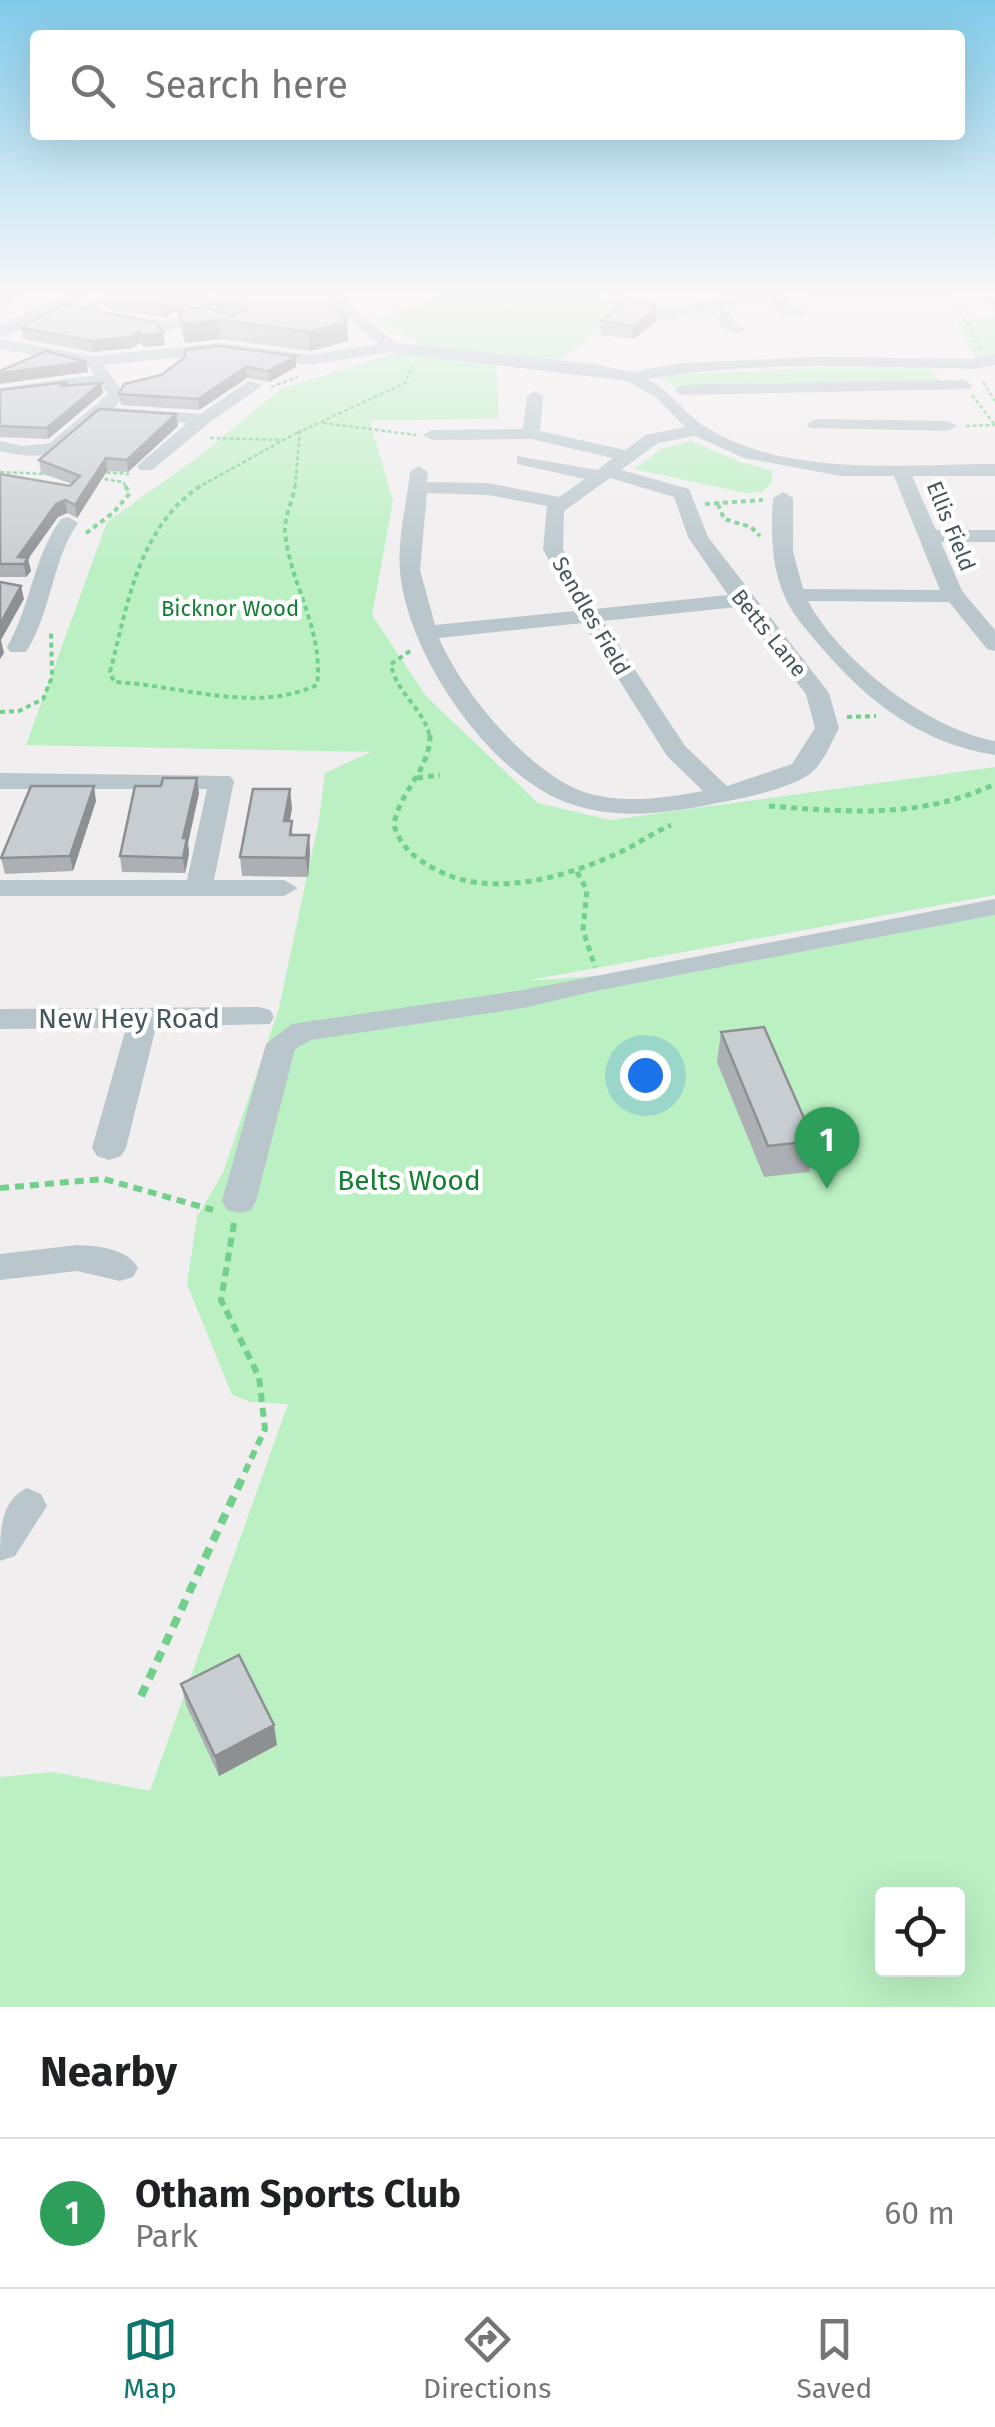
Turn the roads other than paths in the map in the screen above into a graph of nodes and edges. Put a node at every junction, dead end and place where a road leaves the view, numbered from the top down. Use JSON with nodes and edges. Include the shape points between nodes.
{"nodes":[{"id":1,"x":782,"y":386,"type":"edge"},
{"id":2,"x":83,"y":387,"type":"edge"},
{"id":3,"x":109,"y":387,"type":"edge"},
{"id":4,"x":252,"y":387,"type":"edge"},
{"id":5,"x":651,"y":387,"type":"edge"},
{"id":6,"x":765,"y":387,"type":"edge"},
{"id":7,"x":682,"y":390,"type":"dead end"},
{"id":8,"x":3,"y":396,"type":"edge"},
{"id":9,"x":535,"y":396,"type":"dead end"},
{"id":10,"x":95,"y":412,"type":"junction"},
{"id":11,"x":203,"y":418,"type":"junction"},
{"id":12,"x":919,"y":420,"type":"junction"},
{"id":13,"x":816,"y":424,"type":"junction"},
{"id":14,"x":948,"y":426,"type":"road end"},
{"id":15,"x":697,"y":430,"type":"junction"},
{"id":16,"x":432,"y":434,"type":"road end"},
{"id":17,"x":530,"y":434,"type":"junction"},
{"id":18,"x":3,"y":455,"type":"edge"},
{"id":19,"x":626,"y":456,"type":"junction"},
{"id":20,"x":523,"y":460,"type":"dead end"},
{"id":21,"x":798,"y":464,"type":"junction"},
{"id":22,"x":146,"y":466,"type":"dead end"},
{"id":23,"x":995,"y":470,"type":"edge"},
{"id":24,"x":954,"y":471,"type":"junction"},
{"id":25,"x":902,"y":472,"type":"junction"},
{"id":26,"x":602,"y":474,"type":"junction"},
{"id":27,"x":783,"y":498,"type":"road end"},
{"id":28,"x":562,"y":503,"type":"junction"},
{"id":29,"x":68,"y":523,"type":"dead end"},
{"id":30,"x":930,"y":536,"type":"junction"},
{"id":31,"x":995,"y":536,"type":"edge"},
{"id":32,"x":14,"y":587,"type":"edge"},
{"id":33,"x":39,"y":594,"type":"junction"},
{"id":34,"x":795,"y":595,"type":"junction"},
{"id":35,"x":954,"y":596,"type":"junction"},
{"id":36,"x":744,"y":600,"type":"junction"},
{"id":37,"x":588,"y":618,"type":"junction"},
{"id":38,"x":428,"y":640,"type":"junction"},
{"id":39,"x":995,"y":644,"type":"edge"},
{"id":40,"x":18,"y":647,"type":"dead end"},
{"id":41,"x":995,"y":748,"type":"edge"},
{"id":42,"x":0,"y":781,"type":"edge"},
{"id":43,"x":722,"y":795,"type":"junction"},
{"id":44,"x":199,"y":888,"type":"junction"},
{"id":45,"x":284,"y":888,"type":"dead end"},
{"id":46,"x":0,"y":889,"type":"edge"},
{"id":47,"x":995,"y":907,"type":"edge"},
{"id":48,"x":259,"y":1017,"type":"dead end"},
{"id":49,"x":0,"y":1018,"type":"edge"},
{"id":50,"x":144,"y":1018,"type":"junction"},
{"id":51,"x":108,"y":1148,"type":"dead end"},
{"id":52,"x":238,"y":1200,"type":"road end"},
{"id":53,"x":0,"y":1267,"type":"edge"},
{"id":54,"x":120,"y":1268,"type":"dead end"},
{"id":55,"x":26,"y":1506,"type":"dead end"},
{"id":56,"x":0,"y":1543,"type":"edge"}],
"edges":[{"from":1,"to":13,"type":"street"},
{"from":2,"to":8,"type":"street"},
{"from":3,"to":10,"type":"street","via":[[114,399]]},
{"from":4,"to":11,"type":"street"},
{"from":5,"to":15,"type":"street"},
{"from":6,"to":7,"type":"street"},
{"from":9,"to":17,"type":"street"},
{"from":10,"to":11,"type":"street"},
{"from":10,"to":18,"type":"street","via":[[55,448]]},
{"from":11,"to":22,"type":"street"},
{"from":12,"to":13,"type":"street"},
{"from":12,"to":14,"type":"street"},
{"from":12,"to":24,"type":"street"},
{"from":13,"to":21,"type":"street","via":[[822,435]]},
{"from":15,"to":19,"type":"street","via":[[652,439]]},
{"from":15,"to":21,"type":"street","via":[[744,452]]},
{"from":16,"to":17,"type":"street"},
{"from":17,"to":19,"type":"street"},
{"from":19,"to":26,"type":"street"},
{"from":20,"to":26,"type":"street"},
{"from":21,"to":25,"type":"street"},
{"from":23,"to":24,"type":"street"},
{"from":24,"to":25,"type":"street"},
{"from":25,"to":30,"type":"street","name":"Ellis Field"},
{"from":26,"to":28,"type":"street"},
{"from":26,"to":36,"type":"street","name":"Betts Lane","via":[[682,493],[698,537]]},
{"from":27,"to":34,"type":"street","via":[[782,540]]},
{"from":28,"to":37,"type":"street","name":"Sendles Field","via":[[554,508],[552,549]]},
{"from":28,"to":38,"type":"street","via":[[419,480],[410,570]]},
{"from":29,"to":33,"type":"street","via":[[55,541]]},
{"from":30,"to":31,"type":"street"},
{"from":30,"to":35,"type":"street","name":"Ellis Field"},
{"from":32,"to":33,"type":"street"},
{"from":33,"to":40,"type":"street"},
{"from":34,"to":35,"type":"street"},
{"from":34,"to":41,"type":"street","via":[[847,664],[898,709],[970,746]]},
{"from":35,"to":39,"type":"street","name":"Ellis Field"},
{"from":36,"to":37,"type":"street"},
{"from":36,"to":43,"type":"street","name":"Betts Lane","via":[[817,693],[827,728],[801,769]]},
{"from":37,"to":38,"type":"street"},
{"from":37,"to":43,"type":"street","name":"Sendles Field","via":[[676,751]]},
{"from":38,"to":43,"type":"street","via":[[514,758],[560,792],[605,804]]},
{"from":42,"to":44,"type":"street","via":[[221,781]]},
{"from":44,"to":45,"type":"street"},
{"from":44,"to":46,"type":"street"},
{"from":47,"to":52,"type":"street","via":[[523,999],[302,1032],[281,1044]]},
{"from":48,"to":50,"type":"street","name":"New Hey Road"},
{"from":49,"to":50,"type":"street","name":"New Hey Road"},
{"from":50,"to":51,"type":"street"},
{"from":53,"to":54,"type":"street","via":[[90,1257]]},
{"from":55,"to":56,"type":"street"}]}
